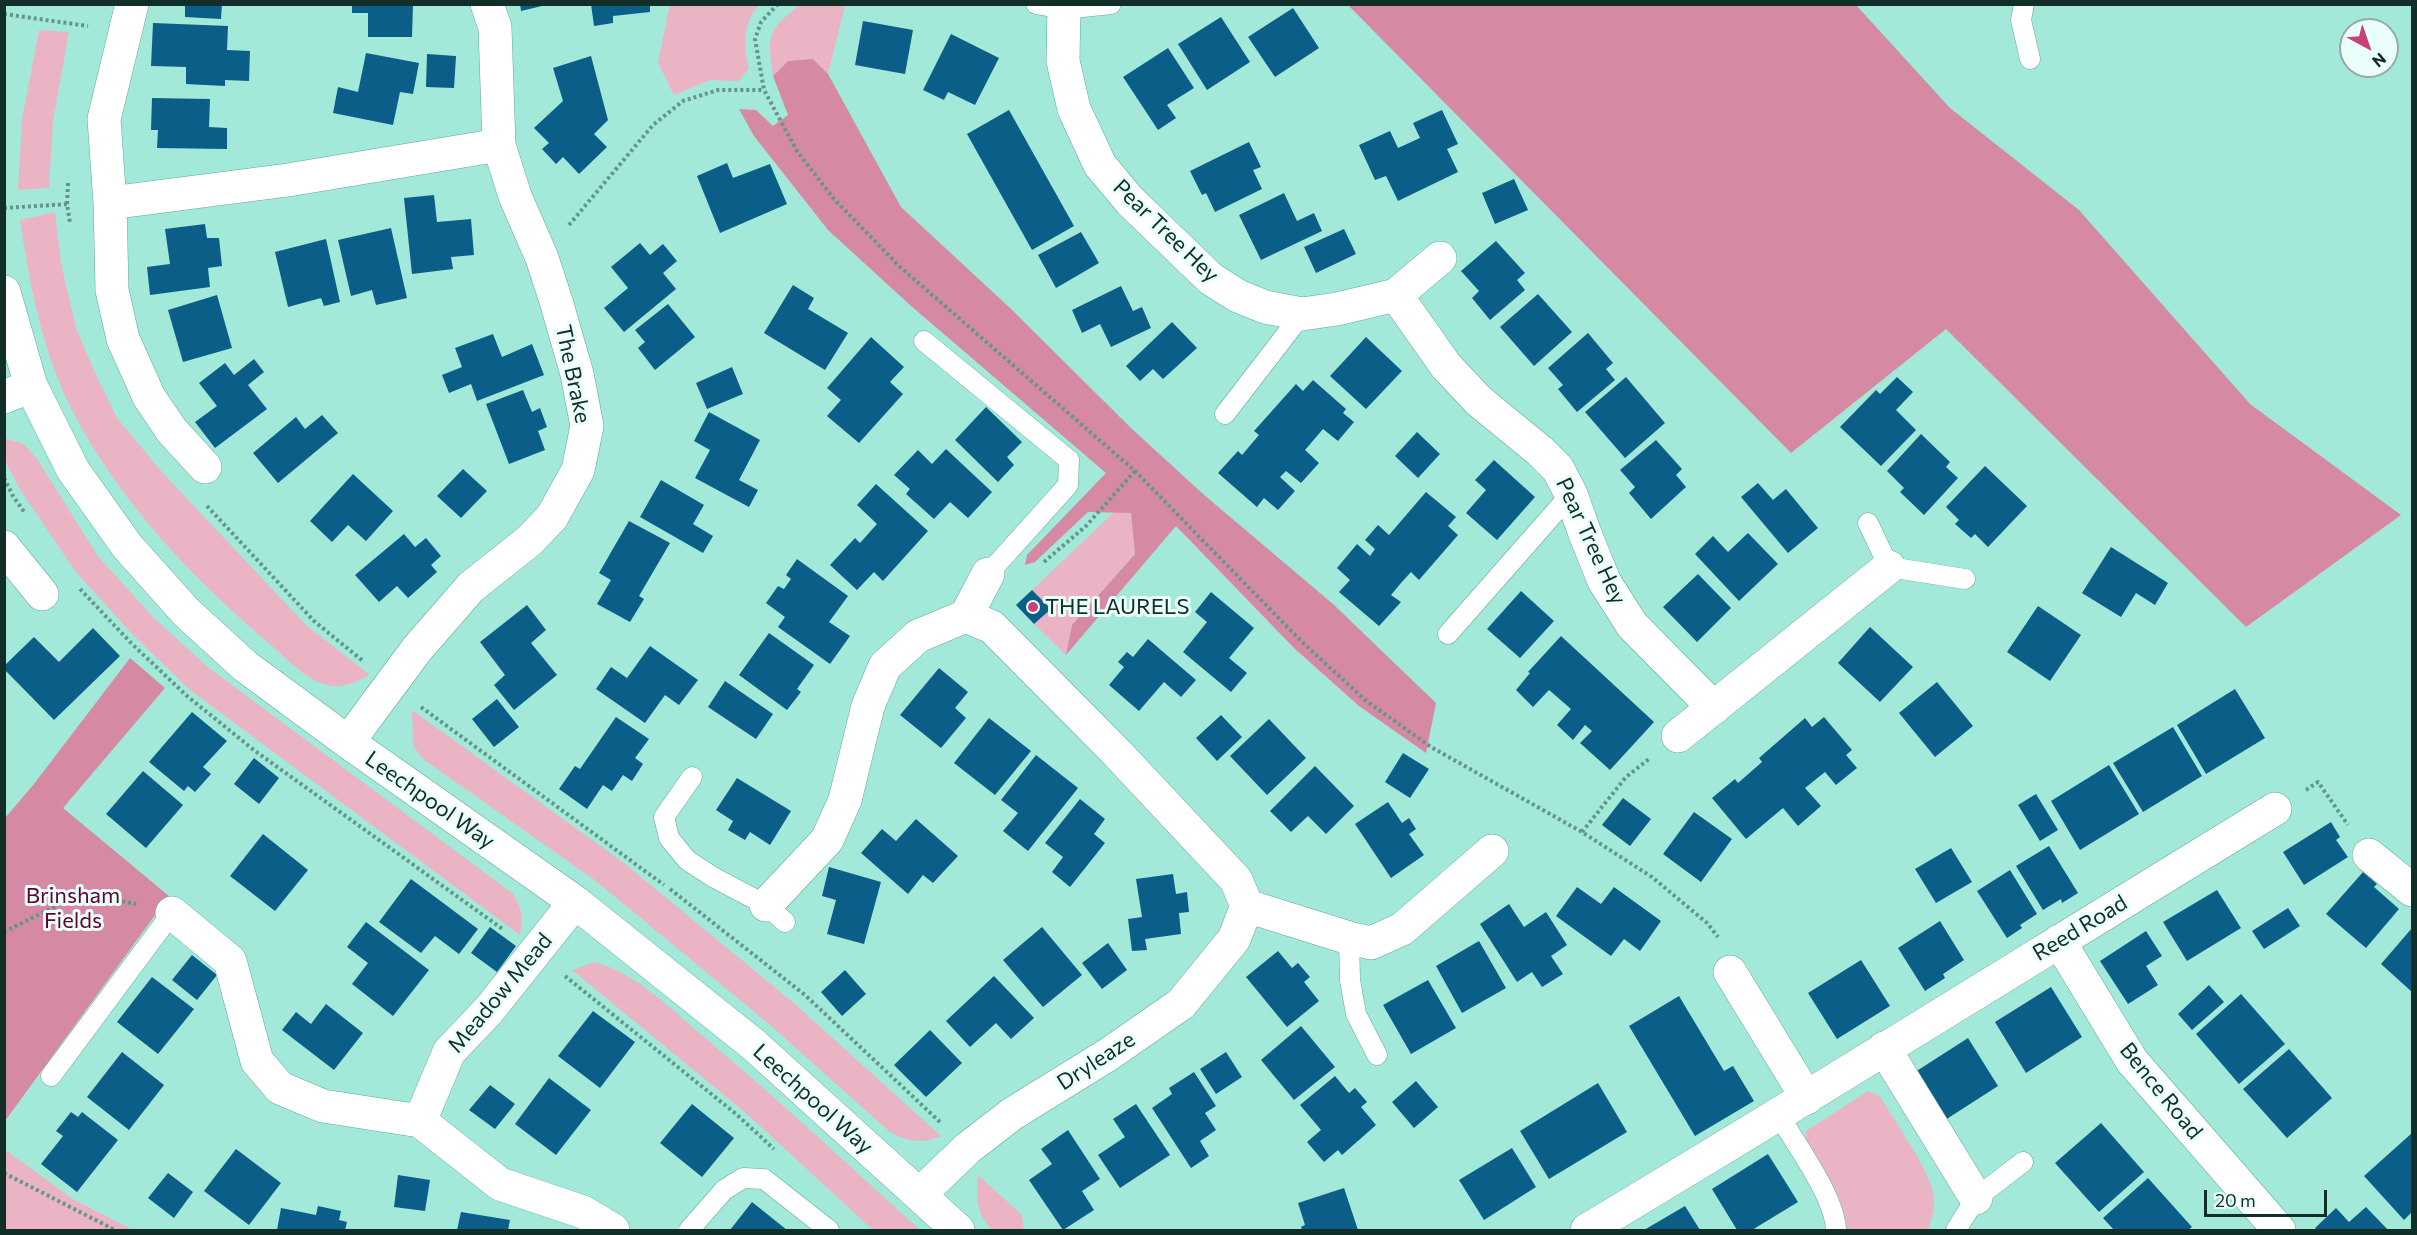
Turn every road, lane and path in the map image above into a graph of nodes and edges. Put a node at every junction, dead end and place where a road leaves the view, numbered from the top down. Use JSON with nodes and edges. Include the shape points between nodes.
{"nodes":[{"id":1,"x":132,"y":4,"type":"edge"},
{"id":2,"x":487,"y":4,"type":"edge"},
{"id":3,"x":778,"y":4,"type":"edge"},
{"id":4,"x":1111,"y":4,"type":"edge"},
{"id":5,"x":2024,"y":4,"type":"edge"},
{"id":6,"x":1055,"y":6,"type":"edge"},
{"id":7,"x":4,"y":14,"type":"edge"},
{"id":8,"x":89,"y":26,"type":"dead end"},
{"id":9,"x":2030,"y":59,"type":"dead end"},
{"id":10,"x":764,"y":90,"type":"junction"},
{"id":11,"x":499,"y":145,"type":"junction"},
{"id":12,"x":110,"y":203,"type":"junction"},
{"id":13,"x":4,"y":207,"type":"edge"},
{"id":14,"x":542,"y":258,"type":"junction"},
{"id":15,"x":1440,"y":258,"type":"dead end"},
{"id":16,"x":4,"y":291,"type":"edge"},
{"id":17,"x":1396,"y":296,"type":"junction"},
{"id":18,"x":1302,"y":314,"type":"junction"},
{"id":19,"x":924,"y":341,"type":"dead end"},
{"id":20,"x":18,"y":391,"type":"edge"},
{"id":21,"x":1225,"y":414,"type":"dead end"},
{"id":22,"x":206,"y":467,"type":"dead end"},
{"id":23,"x":4,"y":478,"type":"edge"},
{"id":24,"x":1571,"y":494,"type":"junction"},
{"id":25,"x":25,"y":514,"type":"dead end"},
{"id":26,"x":1868,"y":523,"type":"dead end"},
{"id":27,"x":4,"y":547,"type":"edge"},
{"id":28,"x":1889,"y":567,"type":"junction"},
{"id":29,"x":988,"y":574,"type":"joint"},
{"id":30,"x":1965,"y":579,"type":"dead end"},
{"id":31,"x":77,"y":586,"type":"dead end"},
{"id":32,"x":42,"y":594,"type":"dead end"},
{"id":33,"x":966,"y":616,"type":"junction"},
{"id":34,"x":1448,"y":634,"type":"dead end"},
{"id":35,"x":1714,"y":708,"type":"junction"},
{"id":36,"x":1678,"y":736,"type":"joint"},
{"id":37,"x":348,"y":742,"type":"junction"},
{"id":38,"x":692,"y":777,"type":"dead end"},
{"id":39,"x":2276,"y":809,"type":"joint"},
{"id":40,"x":1582,"y":832,"type":"junction"},
{"id":41,"x":1492,"y":851,"type":"dead end"},
{"id":42,"x":2369,"y":855,"type":"joint"},
{"id":43,"x":2412,"y":890,"type":"edge"},
{"id":44,"x":575,"y":902,"type":"junction"},
{"id":45,"x":1246,"y":906,"type":"junction"},
{"id":46,"x":172,"y":913,"type":"junction"},
{"id":47,"x":775,"y":913,"type":"joint"},
{"id":48,"x":4,"y":932,"type":"edge"},
{"id":49,"x":1348,"y":938,"type":"junction"},
{"id":50,"x":2059,"y":941,"type":"junction"},
{"id":51,"x":535,"y":952,"type":"junction"},
{"id":52,"x":1730,"y":972,"type":"joint"},
{"id":53,"x":1884,"y":1048,"type":"junction"},
{"id":54,"x":1377,"y":1055,"type":"dead end"},
{"id":55,"x":51,"y":1076,"type":"dead end"},
{"id":56,"x":1807,"y":1098,"type":"junction"},
{"id":57,"x":1779,"y":1115,"type":"junction"},
{"id":58,"x":420,"y":1121,"type":"junction"},
{"id":59,"x":778,"y":1153,"type":"dead end"},
{"id":60,"x":2023,"y":1162,"type":"dead end"},
{"id":61,"x":4,"y":1173,"type":"edge"},
{"id":62,"x":920,"y":1194,"type":"junction"},
{"id":63,"x":1976,"y":1198,"type":"junction"},
{"id":64,"x":115,"y":1230,"type":"edge"},
{"id":65,"x":613,"y":1230,"type":"edge"},
{"id":66,"x":689,"y":1230,"type":"edge"},
{"id":67,"x":829,"y":1230,"type":"edge"},
{"id":68,"x":958,"y":1230,"type":"edge"},
{"id":69,"x":1587,"y":1230,"type":"edge"},
{"id":70,"x":1836,"y":1230,"type":"edge"},
{"id":71,"x":1956,"y":1230,"type":"edge"},
{"id":72,"x":2279,"y":1230,"type":"edge"}],
"edges":[{"from":1,"to":12,"type":"street","via":[[104,119]]},
{"from":2,"to":11,"type":"street","name":"The Brake","via":[[495,27]]},
{"from":3,"to":10,"type":"path","via":[[761,22],[755,39]]},
{"from":4,"to":6,"type":"lane"},
{"from":5,"to":9,"type":"lane","via":[[2021,20]]},
{"from":6,"to":18,"type":"street","name":"Pear Tree Hey","via":[[1074,109],[1100,165],[1130,201],[1211,279],[1265,307]]},
{"from":7,"to":8,"type":"path"},
{"from":10,"to":14,"type":"path","via":[[718,90],[683,101],[653,125]]},
{"from":10,"to":40,"type":"path","via":[[796,151],[834,200],[891,259],[1135,471],[1301,641],[1365,700],[1431,747]]},
{"from":11,"to":12,"type":"street","via":[[288,180]]},
{"from":11,"to":14,"type":"street","name":"The Brake","via":[[514,196]]},
{"from":12,"to":13,"type":"path"},
{"from":12,"to":22,"type":"street","via":[[112,290],[123,339],[149,397],[172,431]]},
{"from":14,"to":37,"type":"street","name":"The Brake","via":[[577,374],[586,426],[578,470],[552,517],[529,541],[471,587],[417,649]]},
{"from":15,"to":17,"type":"street","name":"Pear Tree Hey"},
{"from":16,"to":20,"type":"street","name":"Leechpool Way"},
{"from":17,"to":18,"type":"street","name":"Pear Tree Hey"},
{"from":17,"to":24,"type":"street","name":"Pear Tree Hey","via":[[1446,366],[1479,401],[1558,469]]},
{"from":18,"to":21,"type":"lane"},
{"from":19,"to":29,"type":"lane","via":[[1069,460],[1068,485]]},
{"from":20,"to":37,"type":"street","name":"Leechpool Way","via":[[127,546],[186,612],[245,666]]},
{"from":23,"to":25,"type":"path"},
{"from":24,"to":34,"type":"lane"},
{"from":24,"to":35,"type":"street","name":"Pear Tree Hey","via":[[1604,581],[1632,625]]},
{"from":26,"to":28,"type":"lane"},
{"from":27,"to":32,"type":"street"},
{"from":28,"to":30,"type":"lane"},
{"from":28,"to":35,"type":"street"},
{"from":29,"to":33,"type":"street"},
{"from":31,"to":51,"type":"path","via":[[187,696],[255,751]]},
{"from":33,"to":45,"type":"street","via":[[992,627],[1117,753],[1236,880]]},
{"from":33,"to":47,"type":"street","via":[[918,636],[885,666],[868,706],[845,800],[827,840]]},
{"from":35,"to":36,"type":"street"},
{"from":36,"to":40,"type":"path","via":[[1626,777]]},
{"from":37,"to":44,"type":"street","name":"Leechpool Way"},
{"from":38,"to":47,"type":"lane","via":[[664,817],[669,838],[687,860]]},
{"from":39,"to":42,"type":"path","via":[[2318,782]]},
{"from":39,"to":50,"type":"street","name":"Reed Road"},
{"from":40,"to":52,"type":"path","via":[[1652,877],[1707,923],[1731,953]]},
{"from":41,"to":49,"type":"street","via":[[1402,929],[1371,943]]},
{"from":42,"to":43,"type":"street"},
{"from":44,"to":51,"type":"street","name":"Meadow Mead"},
{"from":44,"to":62,"type":"street","name":"Leechpool Way","via":[[754,1045]]},
{"from":45,"to":49,"type":"street"},
{"from":45,"to":62,"type":"street","name":"Dryleaze","via":[[1234,939],[1180,1004],[1012,1114],[968,1148]]},
{"from":46,"to":48,"type":"path","via":[[116,900],[69,899]]},
{"from":46,"to":55,"type":"lane"},
{"from":46,"to":58,"type":"street","via":[[230,961],[257,1061],[280,1088],[323,1106]]},
{"from":49,"to":54,"type":"lane","via":[[1356,1014]]},
{"from":50,"to":53,"type":"street","name":"Reed Road"},
{"from":50,"to":72,"type":"street","name":"Bence Road","via":[[2132,1061]]},
{"from":51,"to":58,"type":"street","name":"Meadow Mead","via":[[449,1052]]},
{"from":51,"to":59,"type":"path","via":[[736,1114]]},
{"from":52,"to":56,"type":"street"},
{"from":53,"to":56,"type":"street","name":"Reed Road"},
{"from":53,"to":63,"type":"street"},
{"from":56,"to":57,"type":"street","name":"Reed Road"},
{"from":57,"to":69,"type":"street","name":"Reed Road"},
{"from":57,"to":70,"type":"lane","via":[[1829,1200]]},
{"from":58,"to":65,"type":"street","via":[[500,1184],[583,1212]]},
{"from":60,"to":63,"type":"lane"},
{"from":61,"to":64,"type":"path"},
{"from":62,"to":68,"type":"street","name":"Leechpool Way"},
{"from":63,"to":71,"type":"lane"},
{"from":66,"to":67,"type":"lane","via":[[724,1190],[743,1178],[764,1179]]}]}
